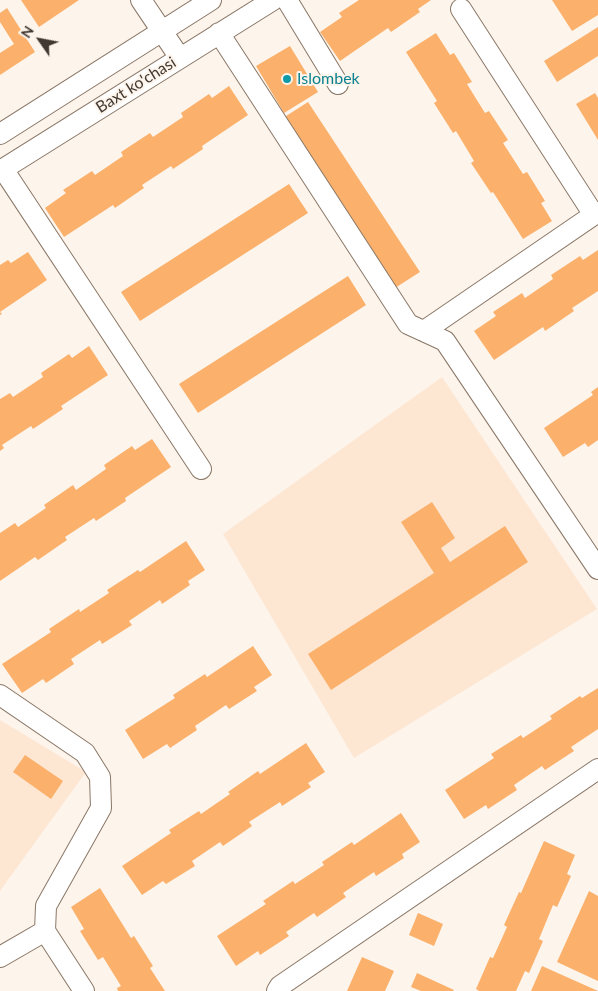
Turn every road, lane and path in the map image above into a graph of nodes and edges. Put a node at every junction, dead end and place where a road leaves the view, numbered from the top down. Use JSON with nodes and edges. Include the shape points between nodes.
{"nodes":[{"id":1,"x":141,"y":0,"type":"edge"},
{"id":2,"x":211,"y":0,"type":"edge"},
{"id":3,"x":273,"y":0,"type":"edge"},
{"id":4,"x":287,"y":0,"type":"edge"},
{"id":5,"x":461,"y":9,"type":"dead end"},
{"id":6,"x":163,"y":31,"type":"junction"},
{"id":7,"x":219,"y":34,"type":"junction"},
{"id":8,"x":180,"y":58,"type":"junction"},
{"id":9,"x":338,"y":84,"type":"dead end"},
{"id":10,"x":0,"y":134,"type":"edge"},
{"id":11,"x":1,"y":170,"type":"edge"},
{"id":12,"x":596,"y":213,"type":"edge"},
{"id":13,"x":424,"y":331,"type":"junction"},
{"id":14,"x":201,"y":469,"type":"dead end"},
{"id":15,"x":598,"y":570,"type":"edge"},
{"id":16,"x":0,"y":696,"type":"edge"},
{"id":17,"x":598,"y":770,"type":"edge"},
{"id":18,"x":45,"y":930,"type":"junction"},
{"id":19,"x":0,"y":957,"type":"edge"},
{"id":20,"x":84,"y":991,"type":"edge"},
{"id":21,"x":278,"y":991,"type":"edge"}],
"edges":[{"from":1,"to":6,"type":"street"},
{"from":2,"to":6,"type":"street","name":"Baxt ko'chasi"},
{"from":3,"to":7,"type":"street","name":"Baxt ko'chasi"},
{"from":4,"to":9,"type":"street"},
{"from":5,"to":12,"type":"street"},
{"from":6,"to":8,"type":"street"},
{"from":6,"to":10,"type":"street","name":"Baxt ko'chasi"},
{"from":7,"to":8,"type":"street","name":"Baxt ko'chasi"},
{"from":7,"to":13,"type":"street","via":[[408,324]]},
{"from":8,"to":11,"type":"street","name":"Baxt ko'chasi"},
{"from":11,"to":14,"type":"street"},
{"from":12,"to":13,"type":"street"},
{"from":13,"to":15,"type":"street","via":[[445,341]]},
{"from":16,"to":18,"type":"street","via":[[85,753],[100,778],[101,808],[46,906]]},
{"from":17,"to":21,"type":"street","via":[[280,986]]},
{"from":18,"to":19,"type":"street"},
{"from":18,"to":20,"type":"street"}]}
